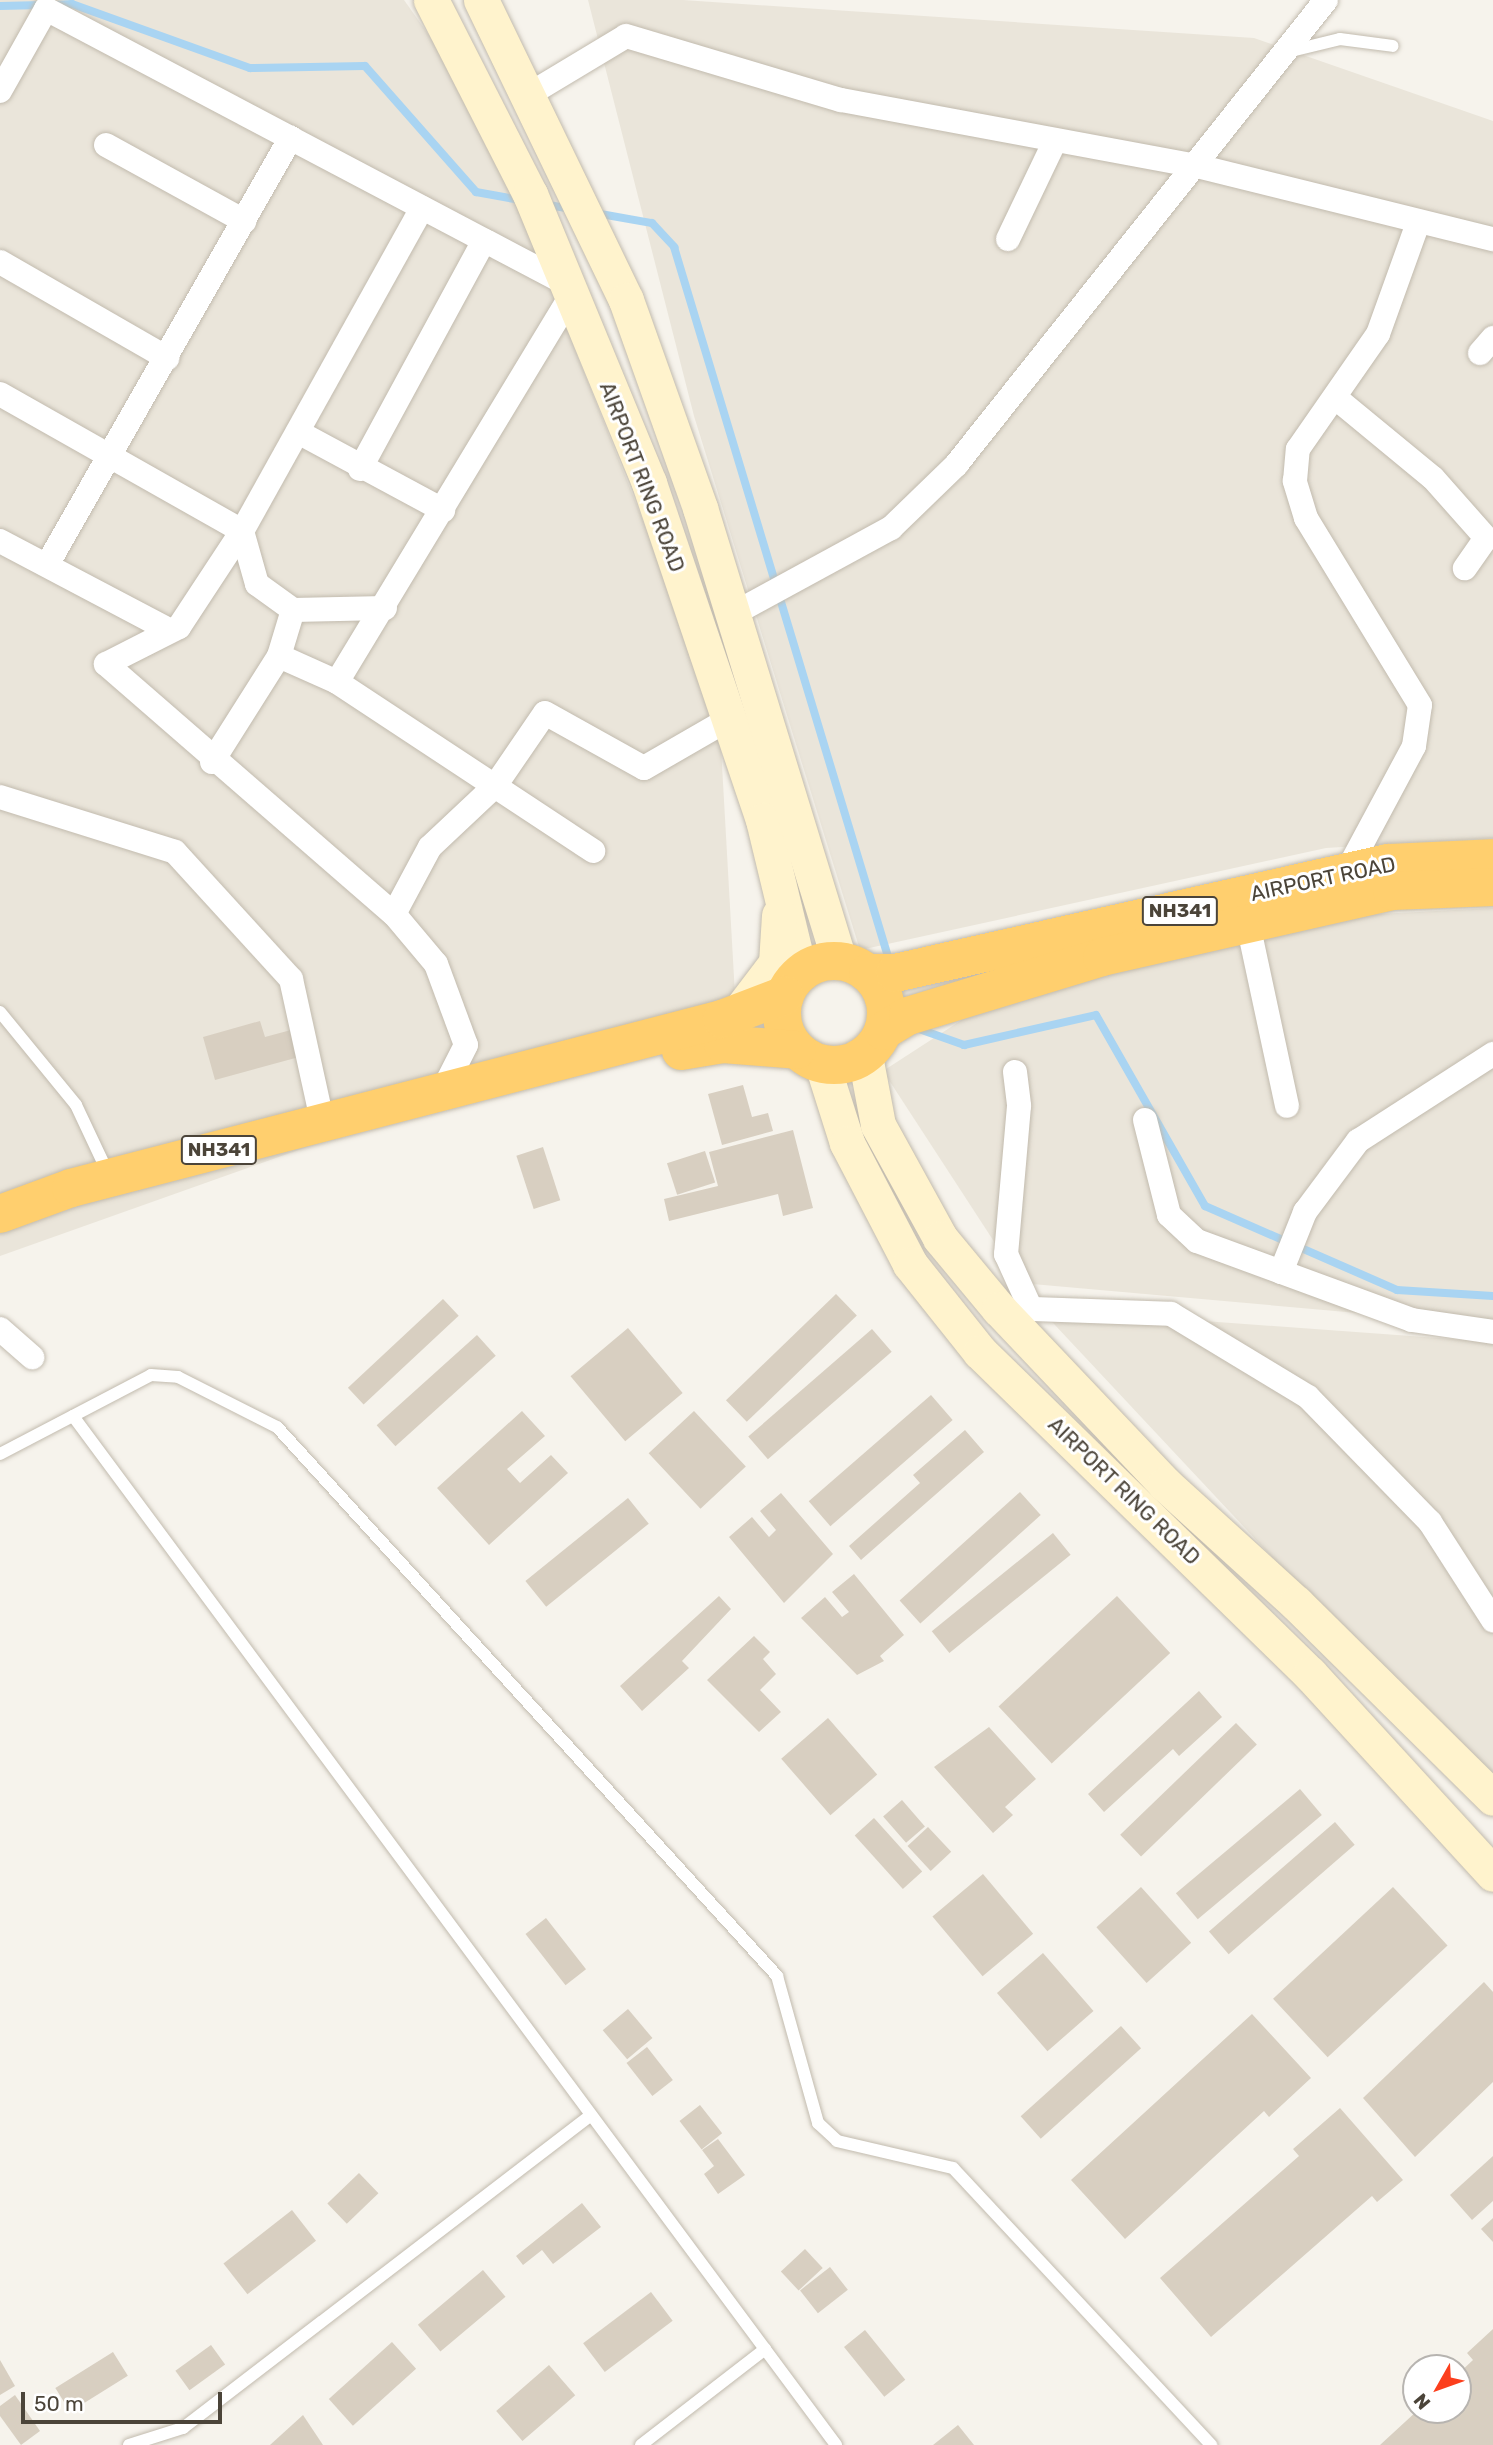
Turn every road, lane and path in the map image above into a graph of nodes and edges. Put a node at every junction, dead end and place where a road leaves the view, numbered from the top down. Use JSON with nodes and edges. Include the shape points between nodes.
{"nodes":[{"id":1,"x":431,"y":0,"type":"edge"},
{"id":2,"x":481,"y":0,"type":"edge"},
{"id":3,"x":1326,"y":0,"type":"edge"},
{"id":4,"x":1393,"y":46,"type":"dead end"},
{"id":5,"x":1283,"y":54,"type":"junction"},
{"id":6,"x":0,"y":92,"type":"edge"},
{"id":7,"x":528,"y":95,"type":"junction"},
{"id":8,"x":291,"y":138,"type":"junction"},
{"id":9,"x":1055,"y":141,"type":"junction"},
{"id":10,"x":106,"y":145,"type":"dead end"},
{"id":11,"x":1193,"y":165,"type":"junction"},
{"id":12,"x":422,"y":208,"type":"junction"},
{"id":13,"x":244,"y":221,"type":"junction"},
{"id":14,"x":1418,"y":223,"type":"junction"},
{"id":15,"x":1008,"y":239,"type":"dead end"},
{"id":16,"x":1493,"y":239,"type":"edge"},
{"id":17,"x":484,"y":241,"type":"junction"},
{"id":18,"x":0,"y":262,"type":"edge"},
{"id":19,"x":569,"y":290,"type":"junction"},
{"id":20,"x":167,"y":358,"type":"junction"},
{"id":21,"x":0,"y":394,"type":"edge"},
{"id":22,"x":1337,"y":399,"type":"junction"},
{"id":23,"x":298,"y":432,"type":"junction"},
{"id":24,"x":111,"y":457,"type":"junction"},
{"id":25,"x":360,"y":469,"type":"junction"},
{"id":26,"x":443,"y":510,"type":"junction"},
{"id":27,"x":242,"y":531,"type":"junction"},
{"id":28,"x":1490,"y":540,"type":"edge"},
{"id":29,"x":0,"y":541,"type":"edge"},
{"id":30,"x":47,"y":565,"type":"junction"},
{"id":31,"x":1465,"y":568,"type":"dead end"},
{"id":32,"x":385,"y":608,"type":"junction"},
{"id":33,"x":293,"y":610,"type":"junction"},
{"id":34,"x":733,"y":614,"type":"junction"},
{"id":35,"x":167,"y":629,"type":"junction"},
{"id":36,"x":279,"y":656,"type":"junction"},
{"id":37,"x":337,"y":682,"type":"junction"},
{"id":38,"x":729,"y":719,"type":"junction"},
{"id":39,"x":212,"y":762,"type":"junction"},
{"id":40,"x":495,"y":786,"type":"junction"},
{"id":41,"x":0,"y":797,"type":"edge"},
{"id":42,"x":593,"y":851,"type":"dead end"},
{"id":43,"x":1493,"y":858,"type":"edge"},
{"id":44,"x":776,"y":867,"type":"junction"},
{"id":45,"x":1346,"y":873,"type":"junction"},
{"id":46,"x":1493,"y":887,"type":"edge"},
{"id":47,"x":394,"y":914,"type":"junction"},
{"id":48,"x":1248,"y":924,"type":"junction"},
{"id":49,"x":853,"y":967,"type":"junction"},
{"id":50,"x":792,"y":984,"type":"junction"},
{"id":51,"x":0,"y":1012,"type":"edge"},
{"id":52,"x":730,"y":1028,"type":"junction"},
{"id":53,"x":874,"y":1043,"type":"junction"},
{"id":54,"x":1493,"y":1054,"type":"edge"},
{"id":55,"x":809,"y":1057,"type":"junction"},
{"id":56,"x":1015,"y":1072,"type":"dead end"},
{"id":57,"x":441,"y":1094,"type":"junction"},
{"id":58,"x":1287,"y":1106,"type":"dead end"},
{"id":59,"x":1145,"y":1120,"type":"dead end"},
{"id":60,"x":323,"y":1124,"type":"junction"},
{"id":61,"x":847,"y":1143,"type":"junction"},
{"id":62,"x":110,"y":1178,"type":"junction"},
{"id":63,"x":0,"y":1214,"type":"edge"},
{"id":64,"x":1289,"y":1252,"type":"junction"},
{"id":65,"x":0,"y":1329,"type":"edge"},
{"id":66,"x":1493,"y":1332,"type":"edge"},
{"id":67,"x":32,"y":1357,"type":"dead end"},
{"id":68,"x":73,"y":1416,"type":"junction"},
{"id":69,"x":0,"y":1454,"type":"edge"},
{"id":70,"x":1493,"y":1620,"type":"edge"},
{"id":71,"x":1493,"y":1798,"type":"edge"},
{"id":72,"x":1493,"y":1874,"type":"edge"},
{"id":73,"x":591,"y":2115,"type":"junction"},
{"id":74,"x":765,"y":2349,"type":"junction"},
{"id":75,"x":145,"y":2442,"type":"edge"},
{"id":76,"x":129,"y":2445,"type":"edge"},
{"id":77,"x":641,"y":2445,"type":"edge"},
{"id":78,"x":836,"y":2445,"type":"edge"},
{"id":79,"x":1211,"y":2445,"type":"edge"}],
"edges":[{"from":1,"to":19,"type":"main road","name":"AIRPORT RING ROAD","via":[[530,194]]},
{"from":2,"to":7,"type":"main road","name":"AIRPORT RING ROAD"},
{"from":3,"to":5,"type":"street"},
{"from":4,"to":5,"type":"lane","via":[[1340,39]]},
{"from":5,"to":11,"type":"street"},
{"from":6,"to":8,"type":"street","via":[[46,9]]},
{"from":7,"to":9,"type":"street","via":[[626,36],[841,100]]},
{"from":7,"to":34,"type":"main road","name":"AIRPORT RING ROAD","via":[[631,313]]},
{"from":8,"to":12,"type":"street"},
{"from":8,"to":13,"type":"street"},
{"from":9,"to":11,"type":"street"},
{"from":9,"to":15,"type":"street"},
{"from":10,"to":13,"type":"street"},
{"from":11,"to":14,"type":"street"},
{"from":11,"to":34,"type":"street","via":[[956,465],[891,528],[798,583]]},
{"from":12,"to":17,"type":"street"},
{"from":12,"to":23,"type":"street"},
{"from":13,"to":20,"type":"street"},
{"from":14,"to":16,"type":"street"},
{"from":14,"to":22,"type":"street","via":[[1395,301]]},
{"from":17,"to":19,"type":"street"},
{"from":17,"to":25,"type":"street"},
{"from":18,"to":20,"type":"street"},
{"from":19,"to":26,"type":"street"},
{"from":19,"to":38,"type":"main road","name":"AIRPORT RING ROAD","via":[[649,483]]},
{"from":20,"to":24,"type":"street"},
{"from":21,"to":24,"type":"street"},
{"from":22,"to":28,"type":"street","via":[[1433,478]]},
{"from":22,"to":45,"type":"street","via":[[1313,421],[1298,449],[1294,481],[1334,573],[1414,689],[1421,724]]},
{"from":23,"to":25,"type":"street"},
{"from":23,"to":27,"type":"street"},
{"from":24,"to":27,"type":"street"},
{"from":24,"to":30,"type":"street"},
{"from":25,"to":26,"type":"street"},
{"from":26,"to":32,"type":"street"},
{"from":27,"to":33,"type":"street","via":[[257,584]]},
{"from":27,"to":35,"type":"street","via":[[179,627]]},
{"from":28,"to":31,"type":"street"},
{"from":29,"to":30,"type":"street"},
{"from":30,"to":35,"type":"street"},
{"from":32,"to":33,"type":"street"},
{"from":32,"to":37,"type":"street"},
{"from":33,"to":36,"type":"street"},
{"from":34,"to":49,"type":"main road","name":"AIRPORT RING ROAD"},
{"from":35,"to":39,"type":"street","via":[[106,664]]},
{"from":36,"to":37,"type":"street"},
{"from":36,"to":39,"type":"street"},
{"from":37,"to":40,"type":"street"},
{"from":38,"to":40,"type":"street","via":[[644,768],[545,713]]},
{"from":38,"to":44,"type":"main road","name":"AIRPORT RING ROAD"},
{"from":39,"to":47,"type":"street"},
{"from":40,"to":42,"type":"street"},
{"from":40,"to":47,"type":"street","via":[[430,847]]},
{"from":41,"to":60,"type":"street","via":[[175,852],[291,979]]},
{"from":43,"to":45,"type":"highway","name":"AIRPORT ROAD","number":"NH341","via":[[1388,863]]},
{"from":44,"to":50,"type":"main road","name":"AIRPORT RING ROAD"},
{"from":44,"to":52,"type":"main road","via":[[776,963]]},
{"from":45,"to":49,"type":"highway","name":"AIRPORT ROAD","number":"NH341","via":[[895,973]]},
{"from":46,"to":48,"type":"highway","name":"AIRPORT ROAD","number":"NH341","via":[[1392,891]]},
{"from":47,"to":57,"type":"street","via":[[436,964],[466,1045]]},
{"from":48,"to":53,"type":"highway","name":"AIRPORT ROAD","number":"NH341","via":[[1102,957],[908,1016]]},
{"from":48,"to":58,"type":"street"},
{"from":49,"to":50,"type":"highway","number":"NH341"},
{"from":49,"to":53,"type":"highway","via":[[885,999]]},
{"from":50,"to":52,"type":"highway","number":"NH341"},
{"from":50,"to":55,"type":"highway","via":[[783,1024]]},
{"from":51,"to":62,"type":"lane","via":[[76,1105]]},
{"from":52,"to":55,"type":"highway","number":"NH341"},
{"from":52,"to":57,"type":"highway","number":"NH341"},
{"from":52,"to":61,"type":"main road","via":[[803,1076]]},
{"from":53,"to":55,"type":"highway","number":"NH341"},
{"from":53,"to":71,"type":"main road","name":"AIRPORT RING ROAD","via":[[878,1125],[940,1238],[999,1309],[1165,1484],[1296,1602]]},
{"from":54,"to":64,"type":"street","via":[[1358,1141],[1321,1185]]},
{"from":55,"to":61,"type":"main road","name":"AIRPORT RING ROAD"},
{"from":56,"to":70,"type":"street","via":[[1019,1106],[1006,1254],[1031,1309],[1171,1314],[1308,1397],[1430,1522]]},
{"from":57,"to":60,"type":"highway","number":"NH341"},
{"from":59,"to":64,"type":"street","via":[[1169,1215],[1179,1229]]},
{"from":60,"to":62,"type":"highway","number":"NH341"},
{"from":61,"to":72,"type":"main road","name":"AIRPORT RING ROAD","via":[[910,1264],[980,1352],[1310,1674]]},
{"from":62,"to":63,"type":"highway","number":"NH341"},
{"from":64,"to":66,"type":"street","via":[[1412,1320]]},
{"from":65,"to":67,"type":"street"},
{"from":68,"to":69,"type":"lane"},
{"from":68,"to":73,"type":"lane"},
{"from":68,"to":79,"type":"lane","via":[[151,1375],[178,1377],[277,1427],[777,1976],[818,2123],[837,2141],[953,2168]]},
{"from":73,"to":74,"type":"lane"},
{"from":73,"to":75,"type":"lane","via":[[183,2428]]},
{"from":74,"to":77,"type":"lane"},
{"from":74,"to":78,"type":"lane"},
{"from":75,"to":76,"type":"lane"}]}
